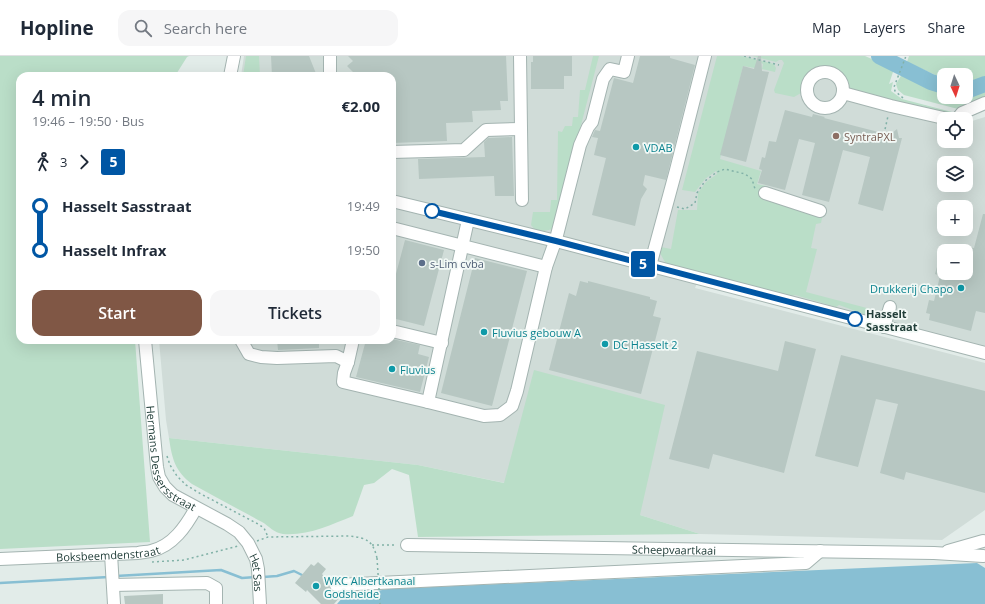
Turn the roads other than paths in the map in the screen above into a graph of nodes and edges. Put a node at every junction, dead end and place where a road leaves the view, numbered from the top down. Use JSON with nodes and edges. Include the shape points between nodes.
{"nodes":[{"id":1,"x":234,"y":56,"type":"edge"},
{"id":2,"x":330,"y":56,"type":"edge"},
{"id":3,"x":520,"y":56,"type":"edge"},
{"id":4,"x":628,"y":56,"type":"edge"},
{"id":5,"x":705,"y":56,"type":"edge"},
{"id":6,"x":231,"y":72,"type":"edge"},
{"id":7,"x":330,"y":72,"type":"edge"},
{"id":8,"x":843,"y":93,"type":"dead end"},
{"id":9,"x":985,"y":103,"type":"edge"},
{"id":10,"x":964,"y":112,"type":"edge"},
{"id":11,"x":937,"y":116,"type":"edge"},
{"id":12,"x":521,"y":129,"type":"junction"},
{"id":13,"x":396,"y":152,"type":"edge"},
{"id":14,"x":765,"y":193,"type":"road end"},
{"id":15,"x":522,"y":200,"type":"dead end"},
{"id":16,"x":396,"y":202,"type":"edge"},
{"id":17,"x":820,"y":211,"type":"dead end"},
{"id":18,"x":468,"y":220,"type":"junction"},
{"id":19,"x":396,"y":229,"type":"edge"},
{"id":20,"x":556,"y":241,"type":"junction"},
{"id":21,"x":462,"y":246,"type":"junction"},
{"id":22,"x":650,"y":266,"type":"junction"},
{"id":23,"x":546,"y":267,"type":"junction"},
{"id":24,"x":890,"y":307,"type":"dead end"},
{"id":25,"x":884,"y":327,"type":"junction"},
{"id":26,"x":396,"y":332,"type":"edge"},
{"id":27,"x":442,"y":343,"type":"junction"},
{"id":28,"x":145,"y":344,"type":"edge"},
{"id":29,"x":243,"y":344,"type":"edge"},
{"id":30,"x":352,"y":344,"type":"edge"},
{"id":31,"x":985,"y":353,"type":"edge"},
{"id":32,"x":348,"y":362,"type":"junction"},
{"id":33,"x":428,"y":402,"type":"junction"},
{"id":34,"x":196,"y":508,"type":"junction"},
{"id":35,"x":984,"y":540,"type":"edge"},
{"id":36,"x":248,"y":544,"type":"joint"},
{"id":37,"x":407,"y":545,"type":"road end"},
{"id":38,"x":820,"y":551,"type":"junction"},
{"id":39,"x":941,"y":553,"type":"junction"},
{"id":40,"x":111,"y":554,"type":"junction"},
{"id":41,"x":984,"y":557,"type":"edge"},
{"id":42,"x":0,"y":559,"type":"edge"},
{"id":43,"x":113,"y":585,"type":"junction"},
{"id":44,"x":336,"y":585,"type":"dead end"},
{"id":45,"x":114,"y":604,"type":"edge"},
{"id":46,"x":216,"y":604,"type":"edge"},
{"id":47,"x":260,"y":604,"type":"edge"}],
"edges":[{"from":1,"to":6,"type":"street"},
{"from":2,"to":7,"type":"street"},
{"from":3,"to":12,"type":"street"},
{"from":4,"to":20,"type":"street","via":[[624,72],[610,69],[603,79],[592,122],[580,145]]},
{"from":5,"to":22,"type":"street"},
{"from":8,"to":11,"type":"street"},
{"from":9,"to":10,"type":"street"},
{"from":12,"to":13,"type":"street","via":[[486,130],[464,150]]},
{"from":12,"to":15,"type":"street"},
{"from":14,"to":17,"type":"street"},
{"from":16,"to":18,"type":"street"},
{"from":18,"to":20,"type":"street"},
{"from":18,"to":21,"type":"street"},
{"from":19,"to":21,"type":"street"},
{"from":20,"to":22,"type":"street"},
{"from":20,"to":23,"type":"street"},
{"from":21,"to":23,"type":"street"},
{"from":21,"to":27,"type":"street"},
{"from":22,"to":25,"type":"street"},
{"from":23,"to":33,"type":"street","via":[[512,406],[500,415],[484,416]]},
{"from":24,"to":25,"type":"street"},
{"from":25,"to":31,"type":"street"},
{"from":26,"to":27,"type":"street"},
{"from":27,"to":33,"type":"street"},
{"from":28,"to":34,"type":"street","name":"Hermans Dessersstraat","via":[[159,477],[164,487],[173,495]]},
{"from":29,"to":32,"type":"street","via":[[249,354],[261,357],[336,356]]},
{"from":30,"to":32,"type":"street"},
{"from":32,"to":33,"type":"street","via":[[343,382]]},
{"from":34,"to":36,"type":"street","name":"Hermans Dessersstraat","via":[[239,532]]},
{"from":34,"to":40,"type":"street","name":"Boksbeemdenstraat","via":[[177,537],[164,546],[152,551]]},
{"from":35,"to":39,"type":"street","name":"Scheepvaartkaai"},
{"from":35,"to":41,"type":"street","via":[[981,546]]},
{"from":36,"to":47,"type":"street","name":"Het Sas","via":[[258,569]]},
{"from":37,"to":38,"type":"street","name":"Scheepvaartkaai"},
{"from":38,"to":39,"type":"street","name":"Scheepvaartkaai"},
{"from":38,"to":44,"type":"street","via":[[806,563]]},
{"from":39,"to":41,"type":"street","name":"Scheepvaartkaai"},
{"from":40,"to":42,"type":"street","name":"Boksbeemdenstraat"},
{"from":40,"to":43,"type":"street"},
{"from":43,"to":45,"type":"street"},
{"from":43,"to":46,"type":"street","via":[[207,583],[216,588]]}]}
